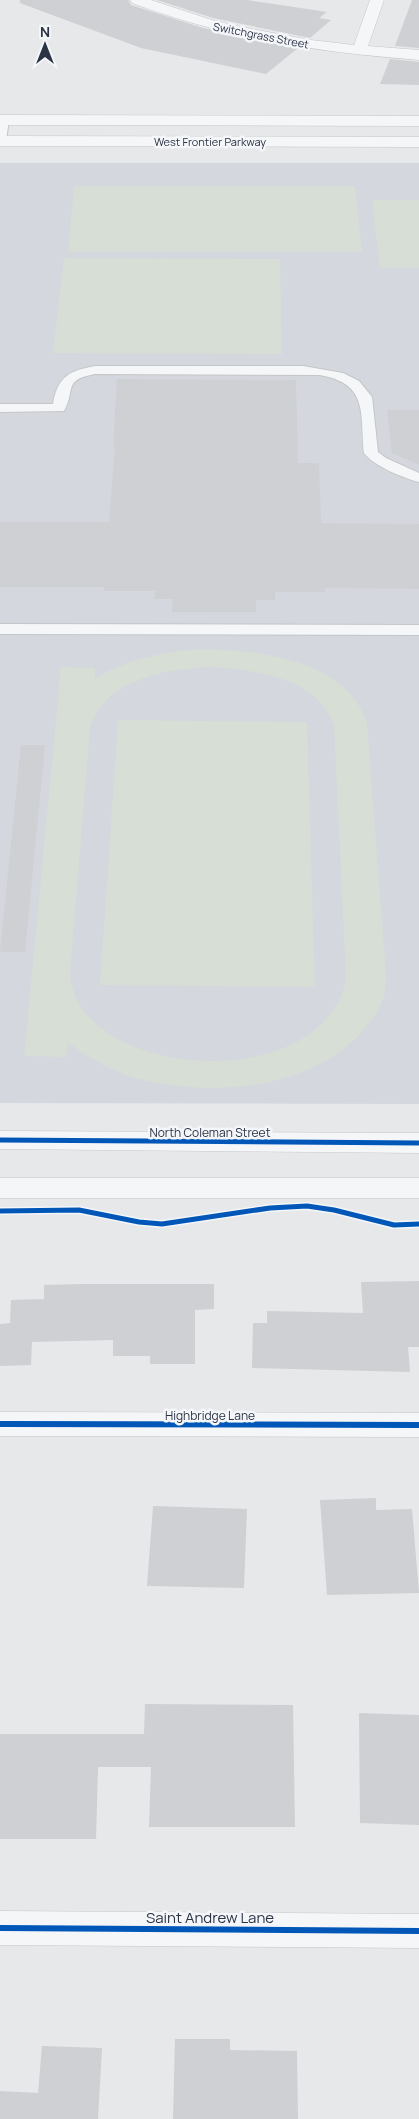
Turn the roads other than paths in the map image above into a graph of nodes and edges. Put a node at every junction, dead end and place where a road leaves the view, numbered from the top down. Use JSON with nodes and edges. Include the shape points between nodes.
{"nodes":[{"id":1,"x":137,"y":0,"type":"edge"},
{"id":2,"x":378,"y":0,"type":"edge"},
{"id":3,"x":359,"y":51,"type":"junction"},
{"id":4,"x":419,"y":55,"type":"edge"},
{"id":5,"x":2,"y":120,"type":"edge"},
{"id":6,"x":419,"y":121,"type":"edge"},
{"id":7,"x":0,"y":141,"type":"edge"},
{"id":8,"x":419,"y":142,"type":"edge"},
{"id":9,"x":0,"y":408,"type":"edge"},
{"id":10,"x":419,"y":478,"type":"edge"},
{"id":11,"x":0,"y":628,"type":"edge"},
{"id":12,"x":419,"y":630,"type":"edge"},
{"id":13,"x":0,"y":1140,"type":"edge"},
{"id":14,"x":419,"y":1143,"type":"edge"},
{"id":15,"x":0,"y":1188,"type":"edge"},
{"id":16,"x":419,"y":1188,"type":"edge"},
{"id":17,"x":0,"y":1424,"type":"edge"},
{"id":18,"x":419,"y":1425,"type":"edge"},
{"id":19,"x":0,"y":1928,"type":"edge"},
{"id":20,"x":419,"y":1931,"type":"edge"}],
"edges":[{"from":1,"to":3,"type":"street","name":"Switchgrass Street","via":[[198,22],[278,40]]},
{"from":2,"to":3,"type":"street"},
{"from":3,"to":4,"type":"street","name":"Switchgrass Street"},
{"from":5,"to":6,"type":"street","name":"West Frontier Parkway"},
{"from":5,"to":7,"type":"lane"},
{"from":7,"to":8,"type":"street","name":"West Frontier Parkway"},
{"from":9,"to":10,"type":"lane","via":[[59,408],[66,381],[78,373],[95,370],[324,372],[343,377],[362,391],[372,453],[381,461]]},
{"from":11,"to":12,"type":"lane"},
{"from":13,"to":14,"type":"street","name":"North Coleman Street"},
{"from":15,"to":16,"type":"street"},
{"from":17,"to":18,"type":"street","name":"Highbridge Lane"},
{"from":19,"to":20,"type":"street","name":"Saint Andrew Lane"}]}
